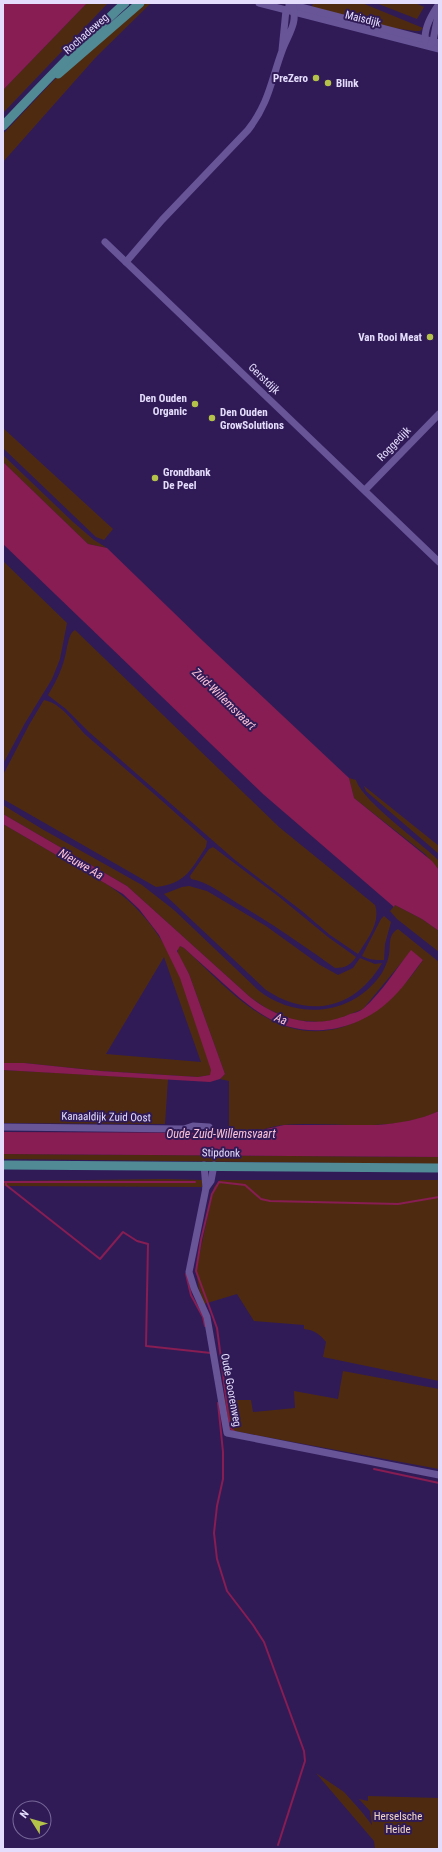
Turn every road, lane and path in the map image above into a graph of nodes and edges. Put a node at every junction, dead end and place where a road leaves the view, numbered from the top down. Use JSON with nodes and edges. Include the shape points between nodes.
{"nodes":[{"id":1,"x":140,"y":3,"type":"edge"},
{"id":2,"x":259,"y":3,"type":"edge"},
{"id":3,"x":124,"y":4,"type":"edge"},
{"id":4,"x":439,"y":4,"type":"edge"},
{"id":5,"x":288,"y":6,"type":"edge"},
{"id":6,"x":439,"y":10,"type":"edge"},
{"id":7,"x":296,"y":13,"type":"junction"},
{"id":8,"x":425,"y":39,"type":"junction"},
{"id":9,"x":433,"y":43,"type":"edge"},
{"id":10,"x":439,"y":49,"type":"edge"},
{"id":11,"x":282,"y":50,"type":"junction"},
{"id":12,"x":47,"y":82,"type":"junction"},
{"id":13,"x":3,"y":126,"type":"edge"},
{"id":14,"x":105,"y":242,"type":"dead end"},
{"id":15,"x":126,"y":262,"type":"junction"},
{"id":16,"x":439,"y":414,"type":"edge"},
{"id":17,"x":364,"y":490,"type":"junction"},
{"id":18,"x":439,"y":562,"type":"edge"},
{"id":19,"x":3,"y":1127,"type":"edge"},
{"id":20,"x":209,"y":1127,"type":"dead end"},
{"id":21,"x":3,"y":1165,"type":"edge"},
{"id":22,"x":209,"y":1165,"type":"junction"},
{"id":23,"x":439,"y":1168,"type":"edge"},
{"id":24,"x":439,"y":1475,"type":"edge"}],
"edges":[{"from":1,"to":12,"type":"main road","name":"Rochadeweg"},
{"from":2,"to":5,"type":"street","name":"Maisdijk"},
{"from":3,"to":12,"type":"main road","name":"Rochadeweg","via":[[74,50]]},
{"from":4,"to":8,"type":"street","via":[[432,15]]},
{"from":5,"to":7,"type":"street"},
{"from":5,"to":8,"type":"street","name":"Maisdijk"},
{"from":5,"to":11,"type":"street"},
{"from":6,"to":9,"type":"street"},
{"from":7,"to":9,"type":"street","name":"Maisdijk"},
{"from":7,"to":11,"type":"street","via":[[291,32]]},
{"from":8,"to":9,"type":"street","name":"Maisdijk"},
{"from":9,"to":10,"type":"street","name":"Maisdijk"},
{"from":11,"to":15,"type":"street","via":[[259,115]]},
{"from":12,"to":13,"type":"main road","name":"Rochadeweg"},
{"from":14,"to":15,"type":"street","name":"Gerstdijk"},
{"from":15,"to":17,"type":"street","name":"Gerstdijk"},
{"from":16,"to":17,"type":"street","name":"Roggedijk"},
{"from":17,"to":18,"type":"street","name":"Gerstdijk"},
{"from":19,"to":20,"type":"street","name":"Kanaaldijk Zuid Oost"},
{"from":21,"to":22,"type":"main road","name":"Stipdonk"},
{"from":22,"to":23,"type":"main road","name":"Stipdonk"},
{"from":22,"to":24,"type":"street","name":"Oude Goorenweg","via":[[211,1181],[206,1188],[189,1272],[207,1317],[227,1433]]}]}
